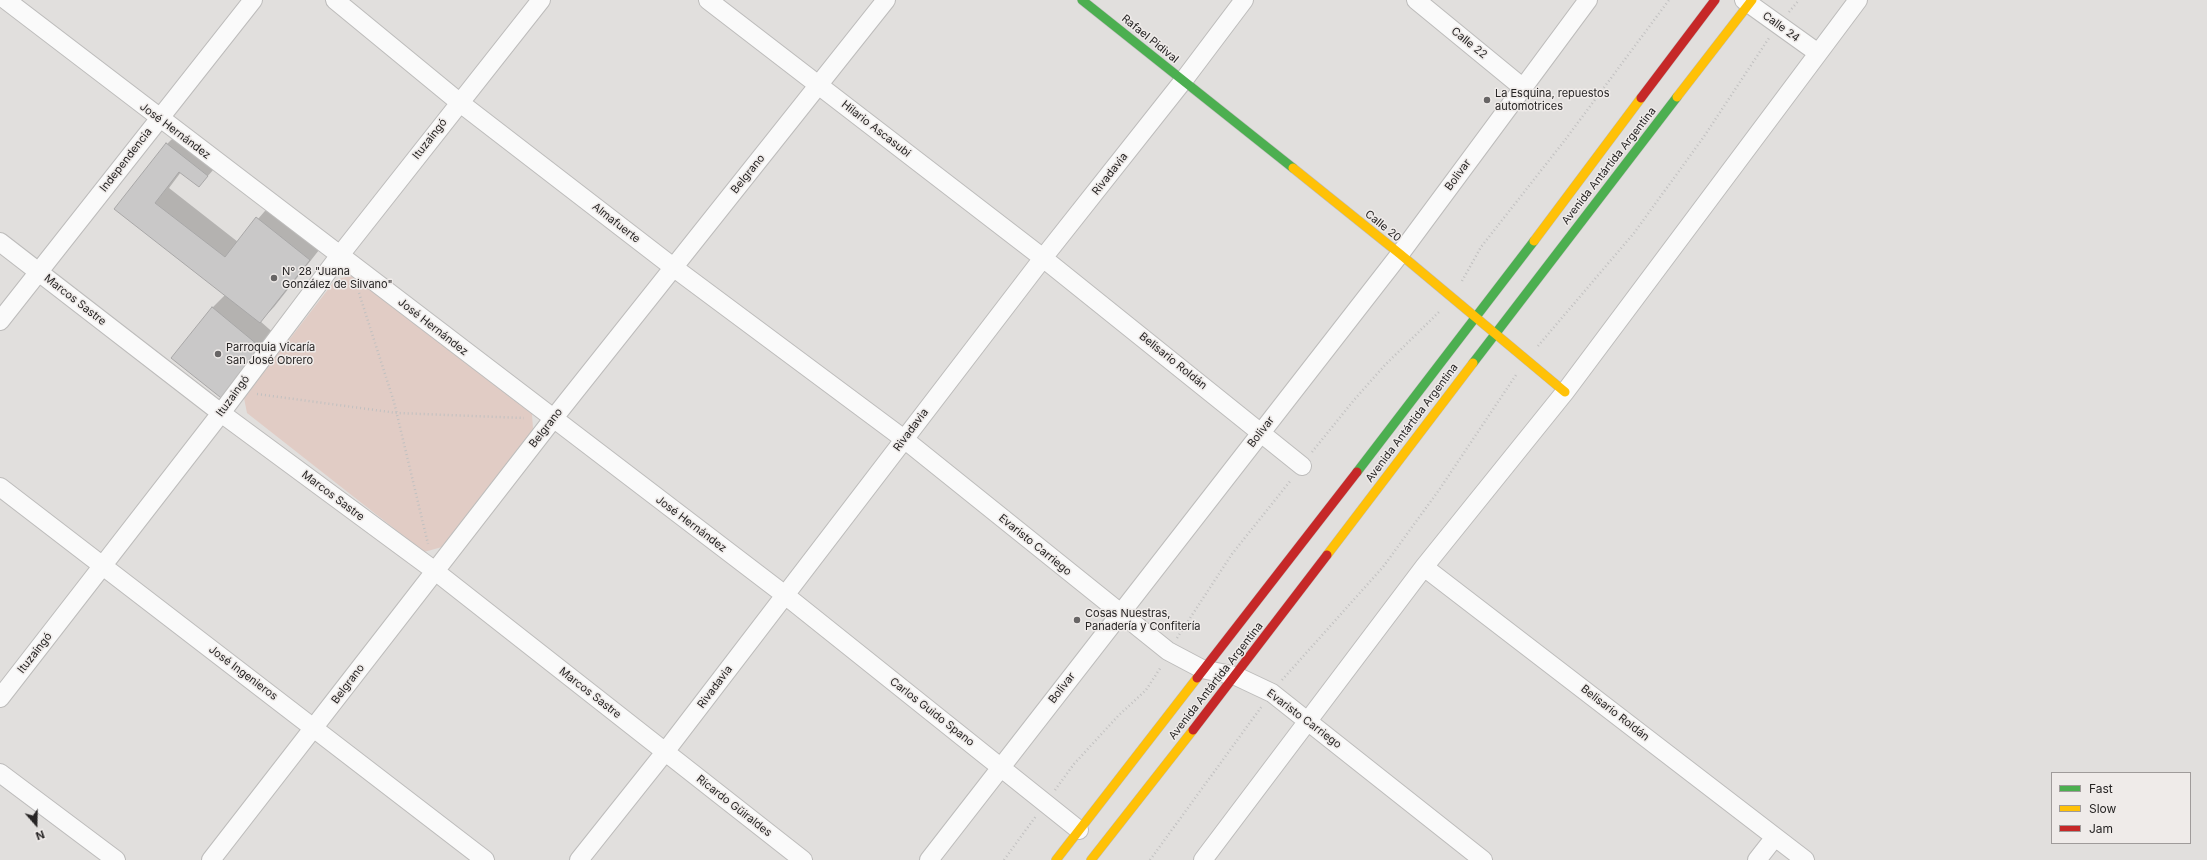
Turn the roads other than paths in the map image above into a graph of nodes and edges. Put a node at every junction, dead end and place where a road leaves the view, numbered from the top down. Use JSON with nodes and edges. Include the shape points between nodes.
{"nodes":[{"id":1,"x":6,"y":0,"type":"edge"},
{"id":2,"x":253,"y":0,"type":"edge"},
{"id":3,"x":335,"y":0,"type":"edge"},
{"id":4,"x":540,"y":0,"type":"edge"},
{"id":5,"x":708,"y":0,"type":"edge"},
{"id":6,"x":886,"y":0,"type":"edge"},
{"id":7,"x":1082,"y":0,"type":"edge"},
{"id":8,"x":1244,"y":0,"type":"edge"},
{"id":9,"x":1416,"y":0,"type":"edge"},
{"id":10,"x":1588,"y":0,"type":"edge"},
{"id":11,"x":1715,"y":0,"type":"edge"},
{"id":12,"x":1858,"y":0,"type":"edge"},
{"id":13,"x":1748,"y":1,"type":"edge"},
{"id":14,"x":1818,"y":53,"type":"junction"},
{"id":15,"x":1183,"y":81,"type":"junction"},
{"id":16,"x":818,"y":85,"type":"junction"},
{"id":17,"x":1522,"y":87,"type":"junction"},
{"id":18,"x":459,"y":102,"type":"junction"},
{"id":19,"x":159,"y":118,"type":"junction"},
{"id":20,"x":0,"y":242,"type":"edge"},
{"id":21,"x":1400,"y":254,"type":"junction"},
{"id":22,"x":340,"y":255,"type":"junction"},
{"id":23,"x":1043,"y":258,"type":"junction"},
{"id":24,"x":673,"y":267,"type":"junction"},
{"id":25,"x":39,"y":273,"type":"junction"},
{"id":26,"x":1476,"y":318,"type":"junction"},
{"id":27,"x":0,"y":321,"type":"edge"},
{"id":28,"x":1494,"y":335,"type":"junction"},
{"id":29,"x":1565,"y":392,"type":"junction"},
{"id":30,"x":221,"y":413,"type":"junction"},
{"id":31,"x":553,"y":419,"type":"junction"},
{"id":32,"x":1261,"y":432,"type":"junction"},
{"id":33,"x":904,"y":439,"type":"junction"},
{"id":34,"x":1302,"y":466,"type":"road end"},
{"id":35,"x":0,"y":486,"type":"edge"},
{"id":36,"x":102,"y":566,"type":"junction"},
{"id":37,"x":1424,"y":567,"type":"junction"},
{"id":38,"x":435,"y":571,"type":"junction"},
{"id":39,"x":785,"y":595,"type":"junction"},
{"id":40,"x":1120,"y":613,"type":"junction"},
{"id":41,"x":1202,"y":669,"type":"junction"},
{"id":42,"x":1236,"y":676,"type":"junction"},
{"id":43,"x":0,"y":698,"type":"edge"},
{"id":44,"x":1308,"y":721,"type":"junction"},
{"id":45,"x":315,"y":728,"type":"junction"},
{"id":46,"x":665,"y":752,"type":"junction"},
{"id":47,"x":1001,"y":767,"type":"junction"},
{"id":48,"x":0,"y":773,"type":"edge"},
{"id":49,"x":1079,"y":830,"type":"junction"},
{"id":50,"x":1775,"y":837,"type":"junction"},
{"id":51,"x":116,"y":860,"type":"edge"},
{"id":52,"x":212,"y":860,"type":"edge"},
{"id":53,"x":485,"y":860,"type":"edge"},
{"id":54,"x":579,"y":860,"type":"edge"},
{"id":55,"x":803,"y":860,"type":"edge"},
{"id":56,"x":929,"y":860,"type":"edge"},
{"id":57,"x":1056,"y":860,"type":"edge"},
{"id":58,"x":1091,"y":860,"type":"edge"},
{"id":59,"x":1203,"y":860,"type":"edge"},
{"id":60,"x":1483,"y":860,"type":"edge"},
{"id":61,"x":1757,"y":860,"type":"edge"},
{"id":62,"x":1805,"y":860,"type":"edge"}],
"edges":[{"from":1,"to":19,"type":"street","name":"José Hernández"},
{"from":2,"to":19,"type":"street","name":"Independencia"},
{"from":3,"to":18,"type":"street","name":"Almafuerte"},
{"from":4,"to":18,"type":"street","name":"Ituzaingó"},
{"from":5,"to":16,"type":"street","name":"Hilario Ascasubi"},
{"from":6,"to":16,"type":"street","name":"Belgrano"},
{"from":7,"to":15,"type":"main road","name":"Rafael Pidival"},
{"from":8,"to":15,"type":"street","name":"Rivadavia"},
{"from":9,"to":17,"type":"street","name":"Calle 22"},
{"from":10,"to":17,"type":"street","name":"Bolivar"},
{"from":11,"to":26,"type":"main road","name":"Avenida Antártida Argentina"},
{"from":12,"to":14,"type":"street"},
{"from":13,"to":14,"type":"street","name":"Calle 24"},
{"from":13,"to":28,"type":"main road","name":"Avenida Antártida Argentina"},
{"from":14,"to":29,"type":"street"},
{"from":15,"to":21,"type":"main road","name":"Calle 20"},
{"from":15,"to":23,"type":"street","name":"Rivadavia"},
{"from":16,"to":23,"type":"street","name":"Hilario Ascasubi"},
{"from":16,"to":24,"type":"street","name":"Belgrano"},
{"from":17,"to":21,"type":"street","name":"Bolivar"},
{"from":18,"to":22,"type":"street","name":"Ituzaingó"},
{"from":18,"to":24,"type":"street","name":"Almafuerte"},
{"from":19,"to":22,"type":"street","name":"José Hernández"},
{"from":19,"to":25,"type":"street","name":"Independencia"},
{"from":20,"to":25,"type":"street","name":"Marcos Sastre"},
{"from":21,"to":26,"type":"main road","name":"Calle 20"},
{"from":21,"to":32,"type":"street","name":"Bolivar"},
{"from":22,"to":30,"type":"street","name":"Ituzaingó"},
{"from":22,"to":31,"type":"street","name":"José Hernández"},
{"from":23,"to":32,"type":"street","name":"Belisario Roldán"},
{"from":23,"to":33,"type":"street","name":"Rivadavia"},
{"from":24,"to":31,"type":"street","name":"Belgrano"},
{"from":24,"to":33,"type":"street","name":"Almafuerte"},
{"from":25,"to":27,"type":"street","name":"Independencia"},
{"from":25,"to":30,"type":"street","name":"Marcos Sastre"},
{"from":26,"to":28,"type":"main road","name":"Calle 20"},
{"from":26,"to":41,"type":"main road","name":"Avenida Antártida Argentina"},
{"from":28,"to":29,"type":"main road","name":"Calle 20"},
{"from":28,"to":42,"type":"main road","name":"Avenida Antártida Argentina"},
{"from":29,"to":37,"type":"street"},
{"from":30,"to":36,"type":"street","name":"Ituzaingó"},
{"from":30,"to":38,"type":"street","name":"Marcos Sastre"},
{"from":31,"to":38,"type":"street","name":"Belgrano"},
{"from":31,"to":39,"type":"street","name":"José Hernández"},
{"from":32,"to":34,"type":"street","name":"Belisario Roldán"},
{"from":32,"to":40,"type":"street","name":"Bolivar"},
{"from":33,"to":39,"type":"street","name":"Rivadavia"},
{"from":33,"to":40,"type":"street","name":"Evaristo Carriego"},
{"from":35,"to":36,"type":"street","name":"José Ingenieros"},
{"from":36,"to":43,"type":"street","name":"Ituzaingó"},
{"from":36,"to":45,"type":"street","name":"José Ingenieros"},
{"from":37,"to":44,"type":"street"},
{"from":37,"to":50,"type":"street","name":"Belisario Roldán"},
{"from":38,"to":45,"type":"street","name":"Belgrano"},
{"from":38,"to":46,"type":"street","name":"Marcos Sastre"},
{"from":39,"to":46,"type":"street","name":"Rivadavia"},
{"from":39,"to":47,"type":"street","name":"Carlos Guido Spano"},
{"from":40,"to":41,"type":"street","name":"Evaristo Carriego","via":[[1168,651]]},
{"from":40,"to":47,"type":"street","name":"Bolivar"},
{"from":41,"to":42,"type":"street","name":"Evaristo Carriego"},
{"from":41,"to":49,"type":"main road","name":"Avenida Antártida Argentina"},
{"from":42,"to":44,"type":"street","name":"Evaristo Carriego","via":[[1272,693]]},
{"from":42,"to":58,"type":"main road","name":"Avenida Antártida Argentina"},
{"from":44,"to":59,"type":"street"},
{"from":44,"to":60,"type":"street","name":"Evaristo Carriego"},
{"from":45,"to":52,"type":"street","name":"Belgrano"},
{"from":45,"to":53,"type":"street","name":"José Ingenieros"},
{"from":46,"to":54,"type":"street","name":"Rivadavia"},
{"from":46,"to":55,"type":"street","name":"Ricardo Güiraldes"},
{"from":47,"to":49,"type":"street","name":"Carlos Guido Spano"},
{"from":47,"to":56,"type":"street","name":"Bolivar"},
{"from":48,"to":51,"type":"street"},
{"from":49,"to":57,"type":"main road","name":"Avenida Antártida Argentina"},
{"from":50,"to":61,"type":"street"},
{"from":50,"to":62,"type":"street","name":"Belisario Roldán"}]}
